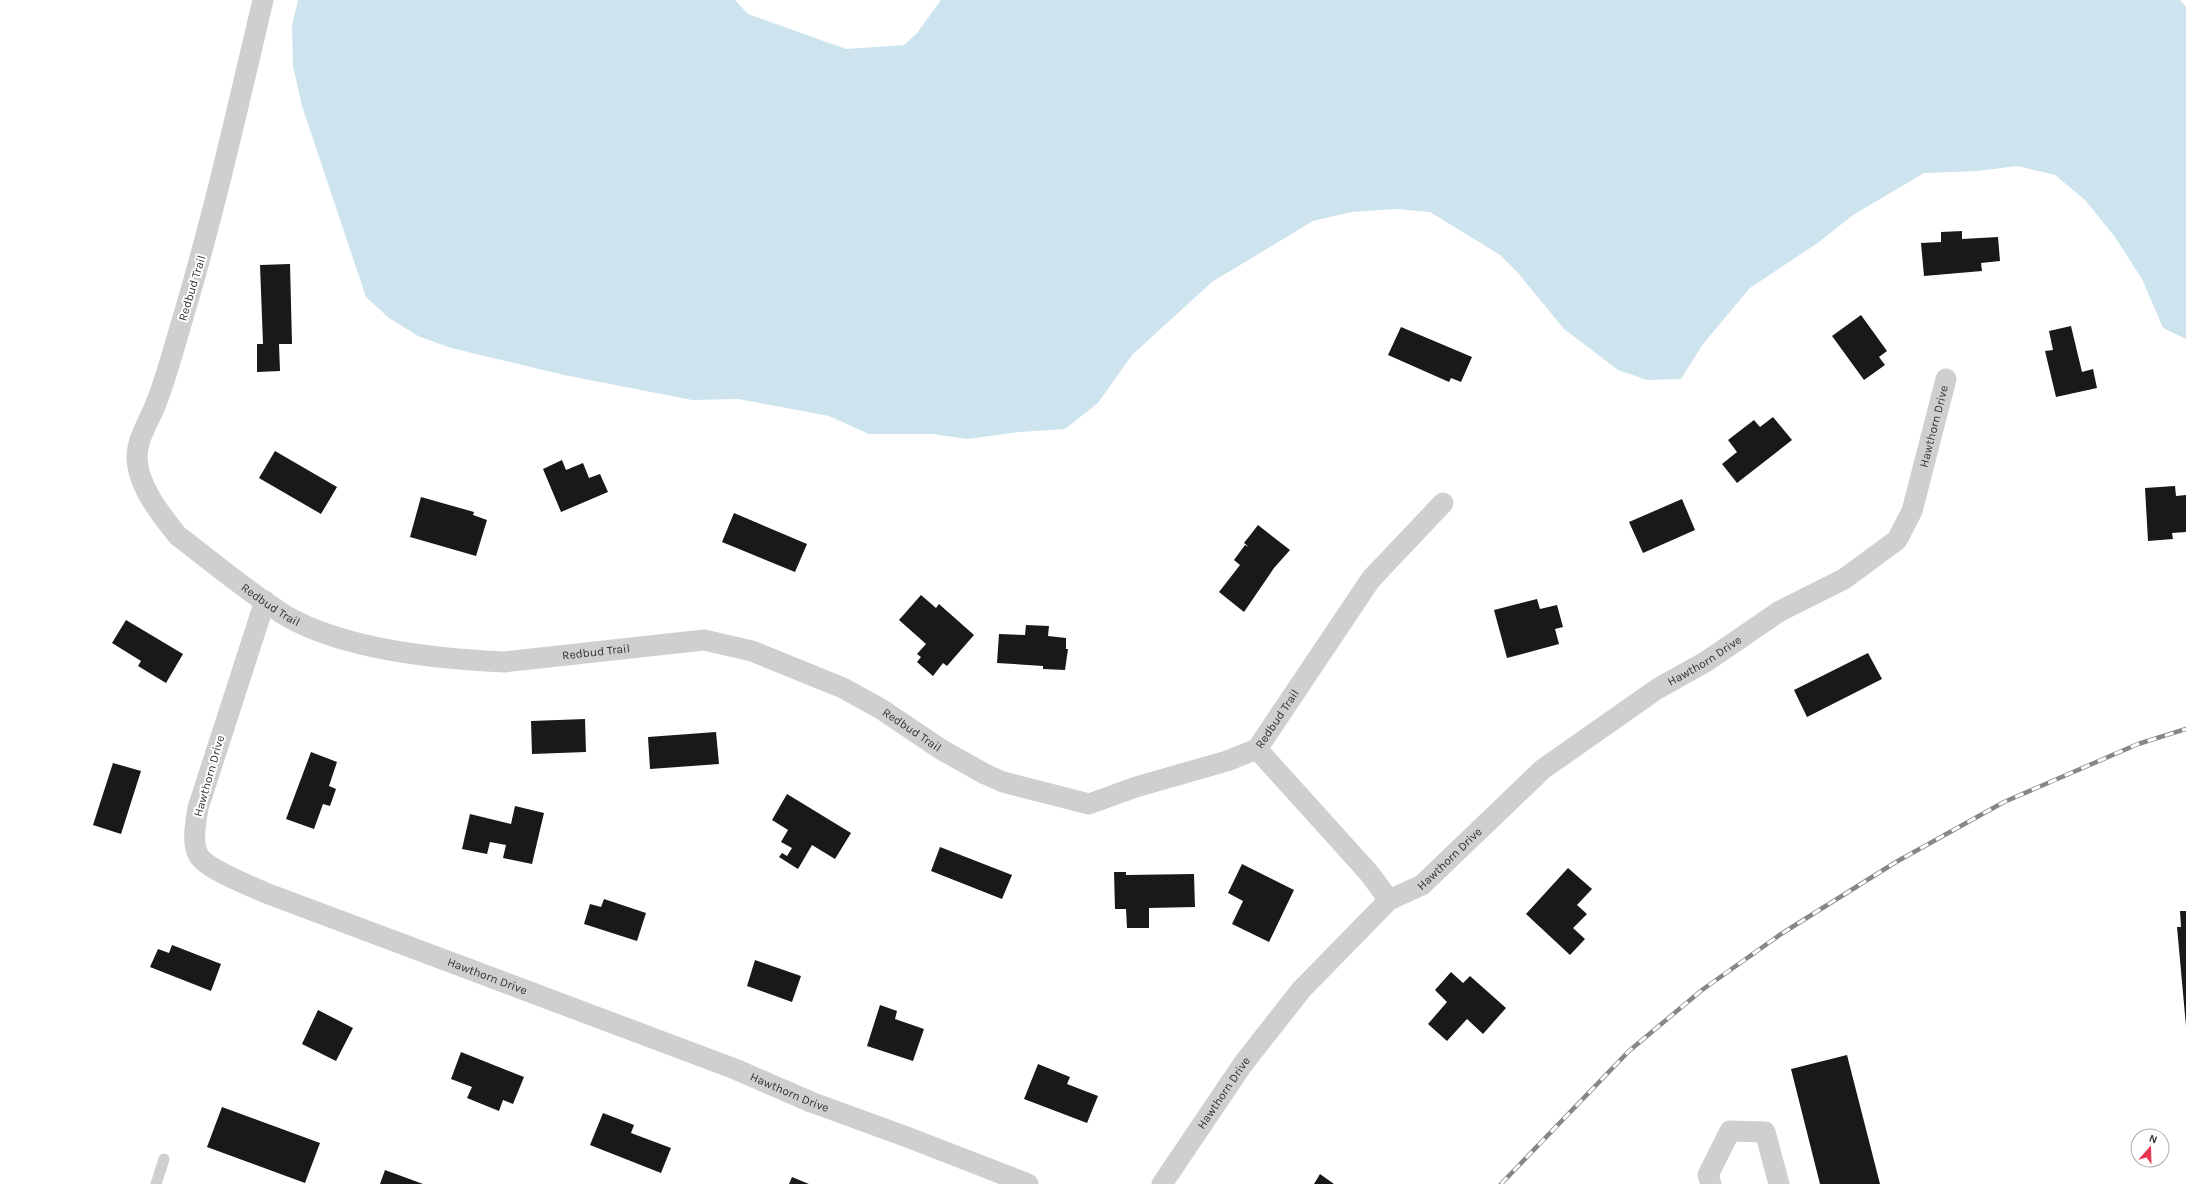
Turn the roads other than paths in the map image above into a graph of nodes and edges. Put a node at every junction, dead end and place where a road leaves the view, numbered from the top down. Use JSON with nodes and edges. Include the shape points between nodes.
{"nodes":[{"id":1,"x":264,"y":0,"type":"edge"},
{"id":2,"x":1946,"y":379,"type":"dead end"},
{"id":3,"x":1443,"y":503,"type":"dead end"},
{"id":4,"x":265,"y":601,"type":"junction"},
{"id":5,"x":1257,"y":749,"type":"junction"},
{"id":6,"x":1389,"y":900,"type":"junction"},
{"id":7,"x":164,"y":1159,"type":"dead end"},
{"id":8,"x":156,"y":1184,"type":"edge"},
{"id":9,"x":1028,"y":1184,"type":"edge"},
{"id":10,"x":1162,"y":1184,"type":"edge"},
{"id":11,"x":1711,"y":1184,"type":"edge"},
{"id":12,"x":1779,"y":1184,"type":"edge"}],
"edges":[{"from":1,"to":4,"type":"street","name":"Redbud Trail","via":[[204,247],[166,374],[142,434],[137,456],[149,493],[178,536]]},
{"from":2,"to":6,"type":"street","name":"Hawthorn Drive","via":[[1912,511],[1897,540],[1844,579],[1780,611],[1707,661],[1656,689],[1543,769],[1422,885]]},
{"from":3,"to":5,"type":"street","name":"Redbud Trail","via":[[1371,579]]},
{"from":4,"to":5,"type":"street","name":"Redbud Trail","via":[[289,617],[332,635],[416,654],[504,662],[704,640],[752,651],[849,692],[985,774],[1004,782],[1089,804],[1136,787],[1227,761]]},
{"from":4,"to":9,"type":"street","name":"Hawthorn Drive","via":[[198,808],[194,836],[199,857],[216,870],[266,893],[735,1069],[811,1102]]},
{"from":5,"to":6,"type":"street"},
{"from":6,"to":10,"type":"street","name":"Hawthorn Drive","via":[[1301,990],[1244,1064]]},
{"from":7,"to":8,"type":"lane"},
{"from":11,"to":12,"type":"street","via":[[1708,1175],[1730,1131],[1765,1132]]}]}
